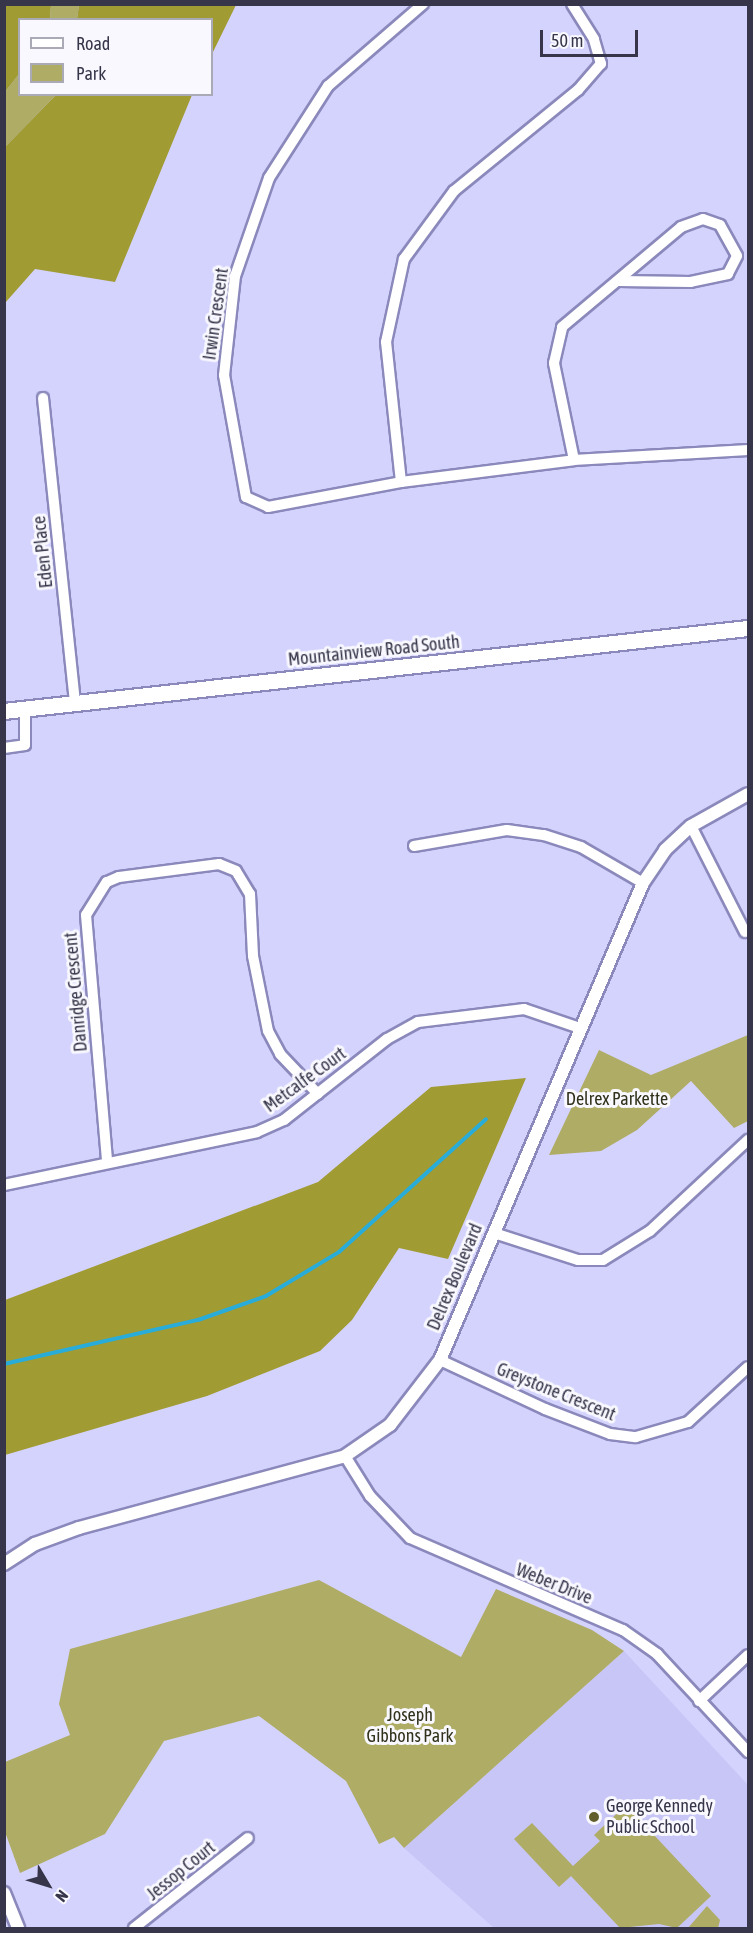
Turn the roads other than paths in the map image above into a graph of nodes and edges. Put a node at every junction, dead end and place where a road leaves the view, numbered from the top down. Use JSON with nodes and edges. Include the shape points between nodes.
{"nodes":[{"id":1,"x":423,"y":4,"type":"edge"},
{"id":2,"x":572,"y":4,"type":"edge"},
{"id":3,"x":619,"y":281,"type":"junction"},
{"id":4,"x":43,"y":398,"type":"dead end"},
{"id":5,"x":748,"y":450,"type":"edge"},
{"id":6,"x":574,"y":460,"type":"junction"},
{"id":7,"x":401,"y":482,"type":"junction"},
{"id":8,"x":748,"y":628,"type":"edge"},
{"id":9,"x":75,"y":703,"type":"junction"},
{"id":10,"x":25,"y":708,"type":"junction"},
{"id":11,"x":4,"y":711,"type":"edge"},
{"id":12,"x":4,"y":748,"type":"edge"},
{"id":13,"x":748,"y":794,"type":"edge"},
{"id":14,"x":691,"y":826,"type":"junction"},
{"id":15,"x":414,"y":846,"type":"dead end"},
{"id":16,"x":643,"y":883,"type":"junction"},
{"id":17,"x":746,"y":932,"type":"dead end"},
{"id":18,"x":580,"y":1028,"type":"junction"},
{"id":19,"x":318,"y":1094,"type":"junction"},
{"id":20,"x":748,"y":1140,"type":"edge"},
{"id":21,"x":107,"y":1160,"type":"junction"},
{"id":22,"x":4,"y":1185,"type":"edge"},
{"id":23,"x":494,"y":1233,"type":"junction"},
{"id":24,"x":440,"y":1360,"type":"junction"},
{"id":25,"x":748,"y":1367,"type":"edge"},
{"id":26,"x":345,"y":1456,"type":"junction"},
{"id":27,"x":4,"y":1564,"type":"edge"},
{"id":28,"x":748,"y":1655,"type":"edge"},
{"id":29,"x":699,"y":1701,"type":"junction"},
{"id":30,"x":748,"y":1752,"type":"edge"},
{"id":31,"x":248,"y":1838,"type":"dead end"},
{"id":32,"x":4,"y":1893,"type":"edge"},
{"id":33,"x":18,"y":1929,"type":"edge"},
{"id":34,"x":134,"y":1929,"type":"edge"}],
"edges":[{"from":1,"to":7,"type":"street","name":"Irwin Crescent","via":[[328,86],[269,178],[236,276],[224,375],[246,497],[268,507]]},
{"from":2,"to":7,"type":"street","via":[[594,39],[601,64],[578,90],[454,191],[404,259],[386,342]]},
{"from":3,"to":3,"type":"street","via":[[692,282],[728,274],[737,256],[720,225],[703,219],[681,227]]},
{"from":3,"to":6,"type":"street","via":[[562,327],[554,363]]},
{"from":4,"to":9,"type":"street","name":"Eden Place"},
{"from":5,"to":6,"type":"street","name":"Irwin Crescent"},
{"from":6,"to":7,"type":"street","name":"Irwin Crescent"},
{"from":8,"to":9,"type":"main road","name":"Mountainview Road South"},
{"from":9,"to":10,"type":"main road","name":"Mountainview Road South"},
{"from":10,"to":11,"type":"main road","name":"Mountainview Road South"},
{"from":10,"to":12,"type":"street","via":[[25,745]]},
{"from":13,"to":14,"type":"street","name":"Delrex Boulevard"},
{"from":14,"to":16,"type":"street","name":"Delrex Boulevard","via":[[665,850]]},
{"from":14,"to":17,"type":"street"},
{"from":15,"to":16,"type":"street","via":[[507,830],[544,835],[581,847]]},
{"from":16,"to":18,"type":"street","name":"Delrex Boulevard"},
{"from":18,"to":19,"type":"street","name":"Metcalfe Court","via":[[524,1009],[418,1022],[387,1039]]},
{"from":18,"to":23,"type":"street","name":"Delrex Boulevard"},
{"from":19,"to":21,"type":"street","name":"Metcalfe Court","via":[[257,1132]]},
{"from":19,"to":21,"type":"street","name":"Danridge Crescent","via":[[280,1054],[268,1031],[253,956],[250,894],[236,871],[219,864],[119,877],[107,882],[86,915]]},
{"from":20,"to":23,"type":"street","via":[[650,1231],[603,1260],[578,1260]]},
{"from":21,"to":22,"type":"street","name":"Metcalfe Court"},
{"from":23,"to":24,"type":"street","name":"Delrex Boulevard"},
{"from":24,"to":25,"type":"street","name":"Greystone Crescent","via":[[545,1409],[610,1434],[636,1437],[688,1422]]},
{"from":24,"to":26,"type":"street","name":"Delrex Boulevard","via":[[390,1425]]},
{"from":26,"to":27,"type":"street","name":"Delrex Boulevard","via":[[79,1528],[35,1544]]},
{"from":26,"to":29,"type":"street","name":"Weber Drive","via":[[370,1496],[410,1538],[623,1630],[657,1654]]},
{"from":28,"to":29,"type":"street"},
{"from":29,"to":30,"type":"street","name":"Weber Drive"},
{"from":31,"to":34,"type":"street","name":"Jessop Court"},
{"from":32,"to":33,"type":"street"}]}
